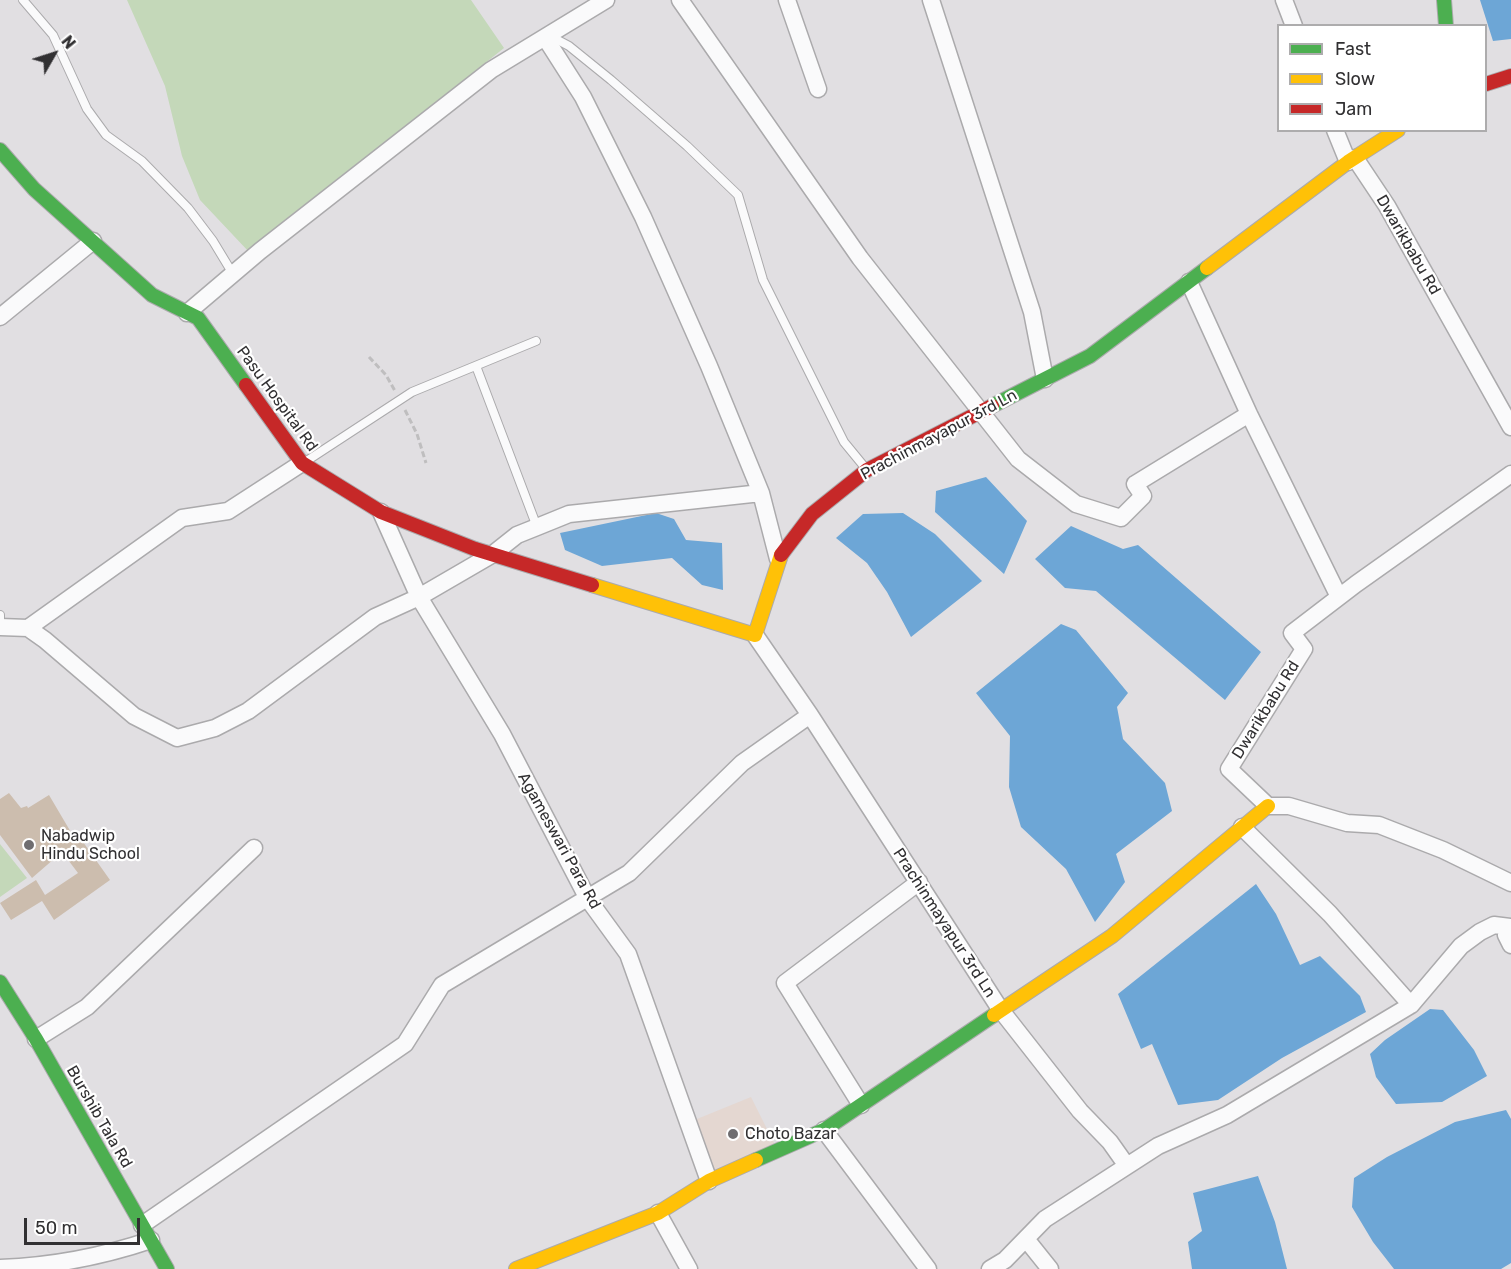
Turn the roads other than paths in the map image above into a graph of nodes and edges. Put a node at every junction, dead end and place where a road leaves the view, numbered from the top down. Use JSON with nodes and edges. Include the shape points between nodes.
{"nodes":[{"id":1,"x":23,"y":0,"type":"edge"},
{"id":2,"x":606,"y":0,"type":"edge"},
{"id":3,"x":680,"y":0,"type":"edge"},
{"id":4,"x":787,"y":0,"type":"edge"},
{"id":5,"x":931,"y":0,"type":"edge"},
{"id":6,"x":1284,"y":0,"type":"edge"},
{"id":7,"x":1444,"y":0,"type":"edge"},
{"id":8,"x":1293,"y":24,"type":"edge"},
{"id":9,"x":1446,"y":24,"type":"edge"},
{"id":10,"x":548,"y":38,"type":"junction"},
{"id":11,"x":1511,"y":76,"type":"edge"},
{"id":12,"x":1487,"y":83,"type":"edge"},
{"id":13,"x":818,"y":89,"type":"dead end"},
{"id":14,"x":1336,"y":132,"type":"edge"},
{"id":15,"x":1395,"y":132,"type":"edge"},
{"id":16,"x":0,"y":150,"type":"edge"},
{"id":17,"x":1352,"y":160,"type":"junction"},
{"id":18,"x":93,"y":241,"type":"junction"},
{"id":19,"x":233,"y":274,"type":"junction"},
{"id":20,"x":1189,"y":282,"type":"junction"},
{"id":21,"x":187,"y":313,"type":"junction"},
{"id":22,"x":0,"y":316,"type":"edge"},
{"id":23,"x":536,"y":341,"type":"dead end"},
{"id":24,"x":477,"y":366,"type":"junction"},
{"id":25,"x":1045,"y":379,"type":"junction"},
{"id":26,"x":980,"y":412,"type":"junction"},
{"id":27,"x":1249,"y":414,"type":"junction"},
{"id":28,"x":1511,"y":427,"type":"edge"},
{"id":29,"x":302,"y":464,"type":"junction"},
{"id":30,"x":867,"y":470,"type":"junction"},
{"id":31,"x":1511,"y":474,"type":"edge"},
{"id":32,"x":761,"y":493,"type":"junction"},
{"id":33,"x":381,"y":512,"type":"junction"},
{"id":34,"x":537,"y":527,"type":"junction"},
{"id":35,"x":493,"y":554,"type":"junction"},
{"id":36,"x":778,"y":559,"type":"junction"},
{"id":37,"x":420,"y":597,"type":"junction"},
{"id":38,"x":1339,"y":597,"type":"junction"},
{"id":39,"x":0,"y":615,"type":"edge"},
{"id":40,"x":0,"y":625,"type":"edge"},
{"id":41,"x":28,"y":628,"type":"junction"},
{"id":42,"x":755,"y":635,"type":"junction"},
{"id":43,"x":810,"y":715,"type":"junction"},
{"id":44,"x":1268,"y":806,"type":"junction"},
{"id":45,"x":1242,"y":828,"type":"junction"},
{"id":46,"x":254,"y":848,"type":"dead end"},
{"id":47,"x":919,"y":882,"type":"junction"},
{"id":48,"x":1511,"y":883,"type":"edge"},
{"id":49,"x":588,"y":899,"type":"junction"},
{"id":50,"x":1511,"y":945,"type":"edge"},
{"id":51,"x":0,"y":982,"type":"edge"},
{"id":52,"x":1411,"y":1005,"type":"junction"},
{"id":53,"x":996,"y":1013,"type":"junction"},
{"id":54,"x":36,"y":1038,"type":"junction"},
{"id":55,"x":861,"y":1105,"type":"junction"},
{"id":56,"x":824,"y":1130,"type":"junction"},
{"id":57,"x":1127,"y":1166,"type":"junction"},
{"id":58,"x":709,"y":1181,"type":"junction"},
{"id":59,"x":658,"y":1213,"type":"junction"},
{"id":60,"x":147,"y":1233,"type":"junction"},
{"id":61,"x":1026,"y":1239,"type":"junction"},
{"id":62,"x":0,"y":1268,"type":"edge"},
{"id":63,"x":167,"y":1269,"type":"edge"},
{"id":64,"x":516,"y":1269,"type":"edge"},
{"id":65,"x":689,"y":1269,"type":"edge"},
{"id":66,"x":928,"y":1269,"type":"edge"},
{"id":67,"x":990,"y":1269,"type":"edge"},
{"id":68,"x":1050,"y":1269,"type":"edge"}],
"edges":[{"from":1,"to":19,"type":"lane","via":[[53,35],[87,109],[106,135],[142,161],[188,208]]},
{"from":2,"to":10,"type":"street"},
{"from":3,"to":26,"type":"street","via":[[854,249]]},
{"from":4,"to":13,"type":"street"},
{"from":5,"to":25,"type":"street","via":[[1032,312]]},
{"from":6,"to":8,"type":"street"},
{"from":7,"to":9,"type":"main road"},
{"from":10,"to":19,"type":"street","via":[[491,70]]},
{"from":10,"to":30,"type":"lane","via":[[569,46],[619,87],[738,195],[763,280],[844,442]]},
{"from":10,"to":32,"type":"street","via":[[583,97],[643,217],[710,366]]},
{"from":11,"to":12,"type":"main road"},
{"from":14,"to":17,"type":"street","name":"Dwarikbabu Rd"},
{"from":15,"to":17,"type":"main road","name":"Prachinmayapur 3rd Ln"},
{"from":16,"to":18,"type":"main road","name":"Pasu Hospital Rd","via":[[34,189]]},
{"from":17,"to":20,"type":"main road","name":"Prachinmayapur 3rd Ln"},
{"from":17,"to":28,"type":"street","name":"Dwarikbabu Rd","via":[[1393,216]]},
{"from":18,"to":21,"type":"main road","name":"Pasu Hospital Rd","via":[[152,295]]},
{"from":18,"to":22,"type":"street"},
{"from":19,"to":21,"type":"street"},
{"from":20,"to":25,"type":"main road","name":"Prachinmayapur 3rd Ln","via":[[1090,356]]},
{"from":20,"to":27,"type":"street"},
{"from":21,"to":29,"type":"main road","name":"Pasu Hospital Rd","via":[[198,318]]},
{"from":23,"to":24,"type":"lane"},
{"from":24,"to":29,"type":"lane","via":[[412,392]]},
{"from":24,"to":34,"type":"lane"},
{"from":25,"to":26,"type":"main road","name":"Prachinmayapur 3rd Ln"},
{"from":26,"to":27,"type":"street","via":[[1018,459],[1076,504],[1121,518],[1143,496],[1135,484]]},
{"from":26,"to":30,"type":"main road","name":"Prachinmayapur 3rd Ln"},
{"from":27,"to":38,"type":"street"},
{"from":29,"to":33,"type":"main road","name":"Pasu Hospital Rd"},
{"from":29,"to":41,"type":"street","via":[[228,511],[182,518]]},
{"from":30,"to":36,"type":"main road","name":"Prachinmayapur 3rd Ln","via":[[812,514]]},
{"from":31,"to":38,"type":"street","name":"Dwarikbabu Rd"},
{"from":32,"to":34,"type":"street","via":[[569,514]]},
{"from":32,"to":36,"type":"street"},
{"from":33,"to":35,"type":"main road","name":"Pasu Hospital Rd"},
{"from":33,"to":37,"type":"street","name":"Agameswari Para Rd"},
{"from":34,"to":35,"type":"street","via":[[517,535]]},
{"from":35,"to":37,"type":"street"},
{"from":35,"to":42,"type":"main road","name":"Pasu Hospital Rd"},
{"from":36,"to":42,"type":"main road","name":"Prachinmayapur 3rd Ln"},
{"from":37,"to":41,"type":"street","via":[[375,617],[248,711],[215,728],[177,738],[134,716]]},
{"from":37,"to":49,"type":"street","name":"Agameswari Para Rd","via":[[502,734]]},
{"from":38,"to":44,"type":"street","name":"Dwarikbabu Rd","via":[[1292,633],[1304,650],[1229,769]]},
{"from":39,"to":40,"type":"lane"},
{"from":40,"to":41,"type":"street"},
{"from":42,"to":43,"type":"street","name":"Prachinmayapur 3rd Ln"},
{"from":43,"to":47,"type":"street","name":"Prachinmayapur 3rd Ln"},
{"from":43,"to":49,"type":"street","via":[[742,763],[629,873]]},
{"from":44,"to":45,"type":"main road"},
{"from":44,"to":48,"type":"street","via":[[1289,806],[1347,823],[1380,825]]},
{"from":45,"to":52,"type":"street","via":[[1330,915]]},
{"from":45,"to":53,"type":"main road","via":[[1112,936]]},
{"from":46,"to":54,"type":"street","via":[[87,1007]]},
{"from":47,"to":53,"type":"street","name":"Prachinmayapur 3rd Ln"},
{"from":47,"to":55,"type":"street","via":[[785,983]]},
{"from":49,"to":58,"type":"street","name":"Agameswari Para Rd","via":[[628,954]]},
{"from":49,"to":60,"type":"street","via":[[442,985],[405,1044]]},
{"from":50,"to":52,"type":"street","via":[[1506,935],[1511,927],[1494,925],[1480,932],[1461,946]]},
{"from":51,"to":54,"type":"main road","name":"Burshib Tala Rd"},
{"from":52,"to":57,"type":"street","via":[[1227,1115],[1158,1146]]},
{"from":53,"to":55,"type":"main road"},
{"from":53,"to":57,"type":"street","name":"Prachinmayapur 3rd Ln"},
{"from":54,"to":60,"type":"main road","name":"Burshib Tala Rd"},
{"from":55,"to":56,"type":"main road"},
{"from":56,"to":58,"type":"main road"},
{"from":56,"to":66,"type":"street"},
{"from":57,"to":61,"type":"street","via":[[1045,1219]]},
{"from":58,"to":59,"type":"main road"},
{"from":59,"to":64,"type":"main road"},
{"from":59,"to":65,"type":"street"},
{"from":60,"to":62,"type":"street","via":[[115,1253],[48,1266]]},
{"from":60,"to":63,"type":"main road","name":"Burshib Tala Rd"},
{"from":61,"to":67,"type":"street"},
{"from":61,"to":68,"type":"street"}]}
